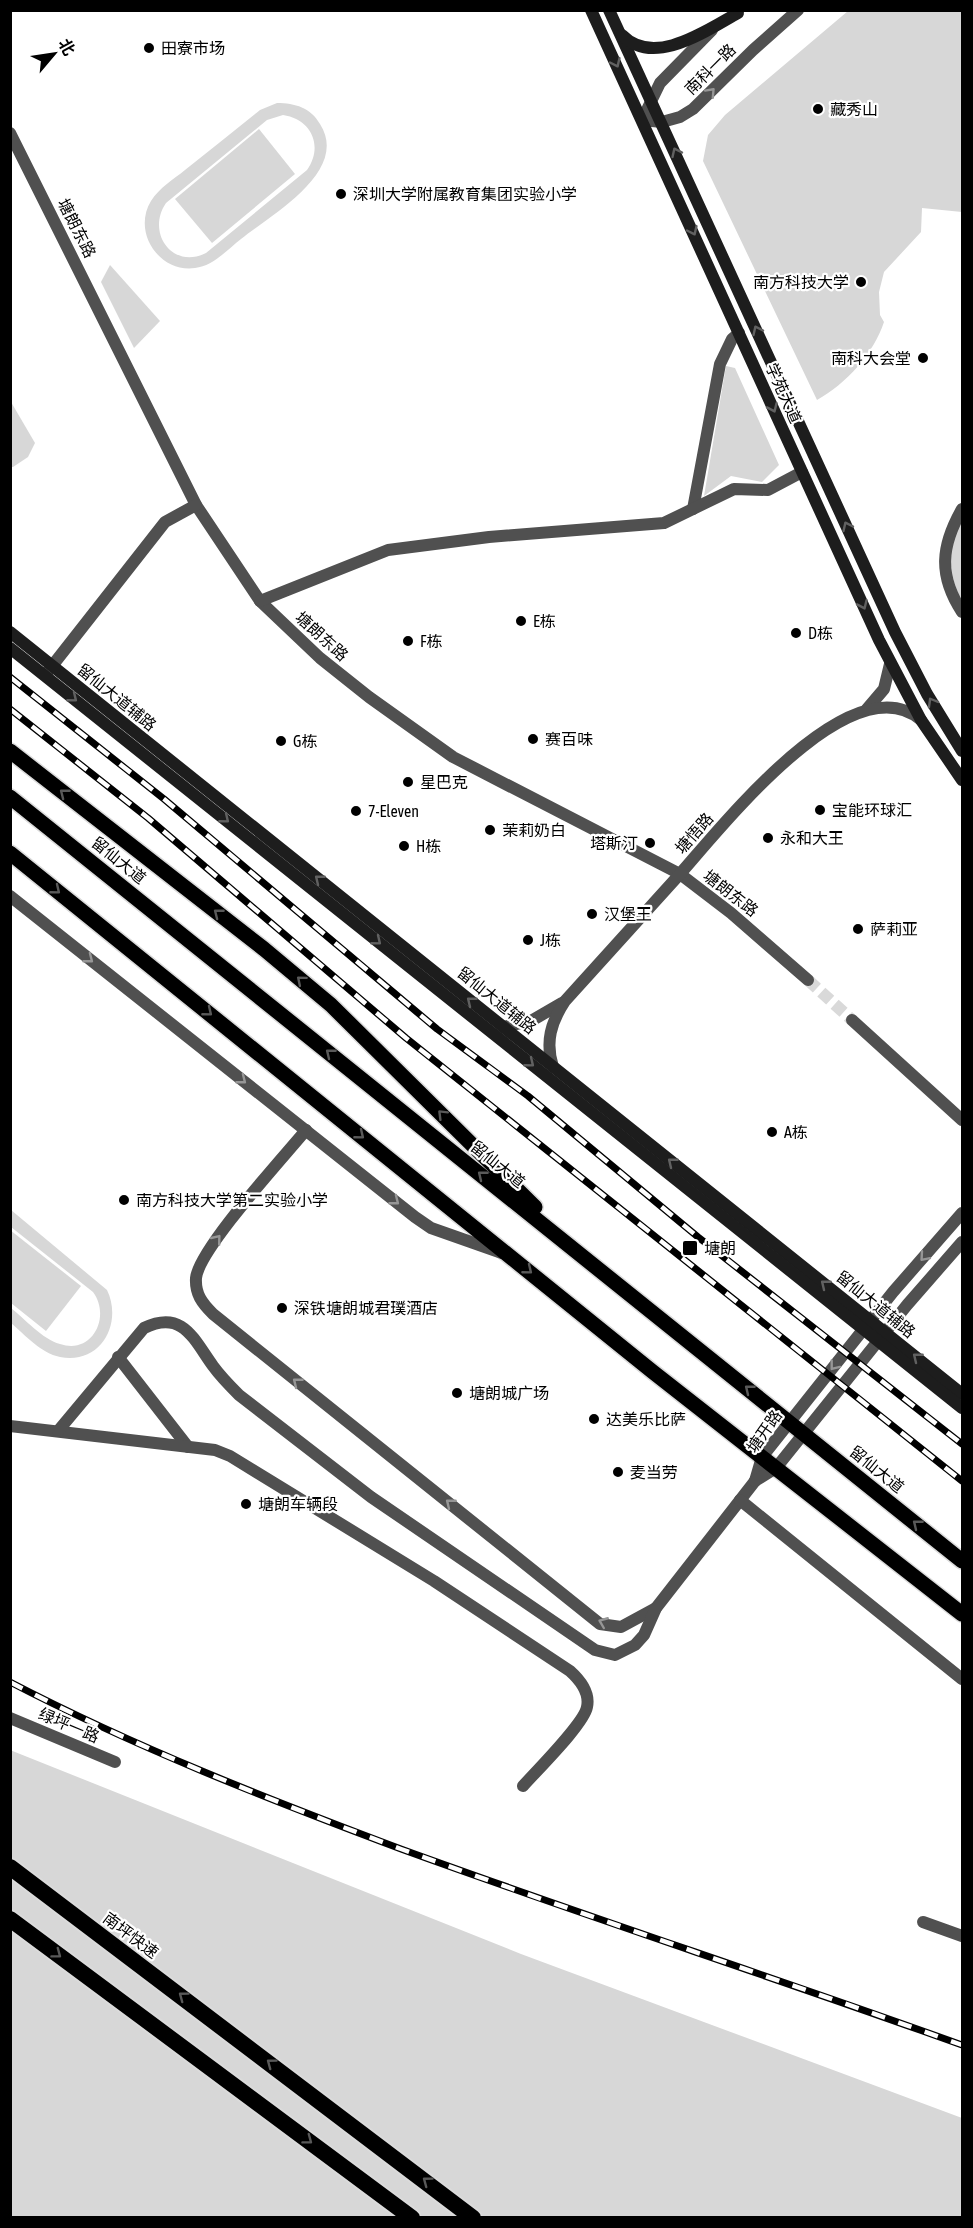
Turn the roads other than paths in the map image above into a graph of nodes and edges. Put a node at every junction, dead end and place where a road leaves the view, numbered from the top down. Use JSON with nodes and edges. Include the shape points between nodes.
{"nodes":[{"id":1,"x":591,"y":10,"type":"edge"},
{"id":2,"x":609,"y":10,"type":"edge"},
{"id":3,"x":798,"y":10,"type":"edge"},
{"id":4,"x":741,"y":12,"type":"edge"},
{"id":5,"x":620,"y":32,"type":"junction"},
{"id":6,"x":651,"y":99,"type":"junction"},
{"id":7,"x":642,"y":120,"type":"junction"},
{"id":8,"x":662,"y":122,"type":"junction"},
{"id":9,"x":10,"y":133,"type":"edge"},
{"id":10,"x":739,"y":333,"type":"junction"},
{"id":11,"x":802,"y":472,"type":"junction"},
{"id":12,"x":196,"y":506,"type":"junction"},
{"id":13,"x":963,"y":508,"type":"edge"},
{"id":14,"x":693,"y":509,"type":"junction"},
{"id":15,"x":260,"y":601,"type":"junction"},
{"id":16,"x":963,"y":612,"type":"edge"},
{"id":17,"x":10,"y":632,"type":"edge"},
{"id":18,"x":10,"y":648,"type":"edge"},
{"id":19,"x":891,"y":664,"type":"junction"},
{"id":20,"x":49,"y":671,"type":"junction"},
{"id":21,"x":867,"y":709,"type":"junction"},
{"id":22,"x":921,"y":720,"type":"junction"},
{"id":23,"x":10,"y":751,"type":"edge"},
{"id":24,"x":963,"y":751,"type":"edge"},
{"id":25,"x":963,"y":780,"type":"edge"},
{"id":26,"x":10,"y":796,"type":"edge"},
{"id":27,"x":10,"y":853,"type":"edge"},
{"id":28,"x":680,"y":874,"type":"junction"},
{"id":29,"x":10,"y":896,"type":"edge"},
{"id":30,"x":808,"y":980,"type":"tunnel mouth"},
{"id":31,"x":565,"y":1001,"type":"junction"},
{"id":32,"x":852,"y":1020,"type":"tunnel mouth"},
{"id":33,"x":503,"y":1027,"type":"junction"},
{"id":34,"x":553,"y":1067,"type":"junction"},
{"id":35,"x":963,"y":1120,"type":"edge"},
{"id":36,"x":306,"y":1130,"type":"junction"},
{"id":37,"x":963,"y":1213,"type":"edge"},
{"id":38,"x":963,"y":1242,"type":"edge"},
{"id":39,"x":510,"y":1256,"type":"junction"},
{"id":40,"x":604,"y":1273,"type":"junction"},
{"id":41,"x":867,"y":1325,"type":"junction"},
{"id":42,"x":882,"y":1337,"type":"junction"},
{"id":43,"x":118,"y":1358,"type":"junction"},
{"id":44,"x":963,"y":1394,"type":"edge"},
{"id":45,"x":963,"y":1408,"type":"edge"},
{"id":46,"x":789,"y":1422,"type":"junction"},
{"id":47,"x":10,"y":1426,"type":"edge"},
{"id":48,"x":58,"y":1431,"type":"junction"},
{"id":49,"x":804,"y":1434,"type":"junction"},
{"id":50,"x":188,"y":1447,"type":"junction"},
{"id":51,"x":762,"y":1457,"type":"junction"},
{"id":52,"x":776,"y":1468,"type":"junction"},
{"id":53,"x":755,"y":1481,"type":"junction"},
{"id":54,"x":740,"y":1500,"type":"junction"},
{"id":55,"x":963,"y":1561,"type":"edge"},
{"id":56,"x":656,"y":1608,"type":"junction"},
{"id":57,"x":963,"y":1614,"type":"edge"},
{"id":58,"x":963,"y":1679,"type":"edge"},
{"id":59,"x":10,"y":1718,"type":"edge"},
{"id":60,"x":115,"y":1762,"type":"dead end"},
{"id":61,"x":523,"y":1786,"type":"dead end"},
{"id":62,"x":10,"y":1867,"type":"edge"},
{"id":63,"x":10,"y":1919,"type":"edge"},
{"id":64,"x":923,"y":1922,"type":"dead end"},
{"id":65,"x":963,"y":1936,"type":"edge"},
{"id":66,"x":412,"y":2217,"type":"edge"},
{"id":67,"x":473,"y":2217,"type":"edge"}],
"edges":[{"from":1,"to":7,"type":"main road","name":"学苑大道","one_way":true},
{"from":2,"to":5,"type":"main road","name":"学苑大道"},
{"from":8,"to":3,"type":"street","name":"南科一路","one_way":true,"via":[[693,109]]},
{"from":4,"to":5,"type":"main road","via":[[665,47],[640,46]]},
{"from":4,"to":6,"type":"street","name":"南科一路","via":[[712,30],[691,50],[660,83]]},
{"from":5,"to":6,"type":"main road","name":"学苑大道"},
{"from":6,"to":7,"type":"street","name":"南科一路"},
{"from":6,"to":8,"type":"main road","name":"学苑大道"},
{"from":7,"to":8,"type":"street","name":"南科一路"},
{"from":7,"to":10,"type":"main road","name":"学苑大道","one_way":true},
{"from":24,"to":8,"type":"main road","name":"学苑大道","one_way":true,"via":[[895,632]]},
{"from":9,"to":12,"type":"street","name":"塘朗东路"},
{"from":10,"to":11,"type":"main road","name":"学苑大道","one_way":true},
{"from":10,"to":14,"type":"street","via":[[724,350],[720,364]]},
{"from":11,"to":14,"type":"street","via":[[768,490],[734,489]]},
{"from":11,"to":19,"type":"main road","name":"学苑大道","one_way":true},
{"from":12,"to":15,"type":"street","name":"塘朗东路"},
{"from":12,"to":20,"type":"street","via":[[165,522]]},
{"from":13,"to":16,"type":"street","via":[[951,529],[944,554],[949,587]]},
{"from":14,"to":15,"type":"street","via":[[664,523],[489,537],[388,550]]},
{"from":15,"to":28,"type":"street","name":"塘朗东路","via":[[369,698],[453,757]]},
{"from":17,"to":20,"type":"main road","name":"留仙大道辅路"},
{"from":18,"to":20,"type":"main road","name":"留仙大道辅路"},
{"from":19,"to":21,"type":"street","name":"塘悟路","via":[[884,689]]},
{"from":19,"to":22,"type":"main road","name":"学苑大道"},
{"from":33,"to":20,"type":"main road","name":"留仙大道辅路","one_way":true},
{"from":20,"to":41,"type":"main road","name":"留仙大道辅路","one_way":true},
{"from":21,"to":22,"type":"street","name":"塘悟路","via":[[903,709]]},
{"from":21,"to":28,"type":"street","name":"塘悟路","via":[[819,736],[776,769]]},
{"from":22,"to":25,"type":"main road","name":"学苑大道"},
{"from":40,"to":23,"type":"main road","one_way":true,"via":[[359,1032],[264,949]]},
{"from":40,"to":26,"type":"main road","name":"留仙大道","one_way":true},
{"from":27,"to":39,"type":"main road","one_way":true},
{"from":28,"to":30,"type":"street","name":"塘朗东路"},
{"from":28,"to":31,"type":"street","name":"塘悟路"},
{"from":29,"to":36,"type":"street","one_way":true},
{"from":31,"to":33,"type":"street","name":"塘悟路","via":[[531,1021]]},
{"from":31,"to":34,"type":"street","name":"塘悟路","via":[[553,1019],[549,1037]]},
{"from":32,"to":35,"type":"street"},
{"from":33,"to":34,"type":"main road","name":"留仙大道辅路"},
{"from":41,"to":34,"type":"main road","name":"留仙大道辅路","one_way":true},
{"from":36,"to":39,"type":"street","one_way":true,"via":[[431,1228]]},
{"from":56,"to":36,"type":"street","one_way":true,"via":[[621,1627],[600,1624],[201,1302],[196,1276],[206,1251]]},
{"from":37,"to":41,"type":"street","name":"塘开路","one_way":true},
{"from":38,"to":42,"type":"street","name":"塘开路"},
{"from":39,"to":51,"type":"main road","one_way":true},
{"from":46,"to":40,"type":"main road","name":"留仙大道","one_way":true},
{"from":41,"to":42,"type":"main road","name":"留仙大道辅路"},
{"from":41,"to":46,"type":"street","name":"塘开路","one_way":true},
{"from":44,"to":42,"type":"main road","name":"留仙大道辅路","one_way":true},
{"from":42,"to":45,"type":"main road","name":"留仙大道辅路"},
{"from":42,"to":49,"type":"street","name":"塘开路"},
{"from":43,"to":48,"type":"street"},
{"from":43,"to":50,"type":"street"},
{"from":43,"to":56,"type":"street","via":[[144,1328],[169,1322],[181,1326],[193,1335],[220,1376],[255,1408],[371,1497],[605,1654],[615,1655],[635,1645]]},
{"from":46,"to":49,"type":"main road","name":"留仙大道"},
{"from":46,"to":51,"type":"street","name":"塘开路"},
{"from":47,"to":48,"type":"street"},
{"from":48,"to":50,"type":"street"},
{"from":49,"to":52,"type":"street","name":"塘开路"},
{"from":55,"to":49,"type":"main road","name":"留仙大道","one_way":true},
{"from":50,"to":61,"type":"street","via":[[230,1456],[434,1581],[578,1678],[587,1696],[585,1716]]},
{"from":51,"to":52,"type":"main road"},
{"from":51,"to":53,"type":"street","name":"塘开路"},
{"from":52,"to":53,"type":"street","name":"塘开路"},
{"from":52,"to":57,"type":"main road"},
{"from":53,"to":54,"type":"street"},
{"from":54,"to":56,"type":"street"},
{"from":54,"to":58,"type":"street"},
{"from":59,"to":60,"type":"street","name":"绿坪一路"},
{"from":67,"to":62,"type":"highway","name":"南坪快速","one_way":true},
{"from":63,"to":66,"type":"highway","one_way":true},
{"from":64,"to":65,"type":"street"}]}
